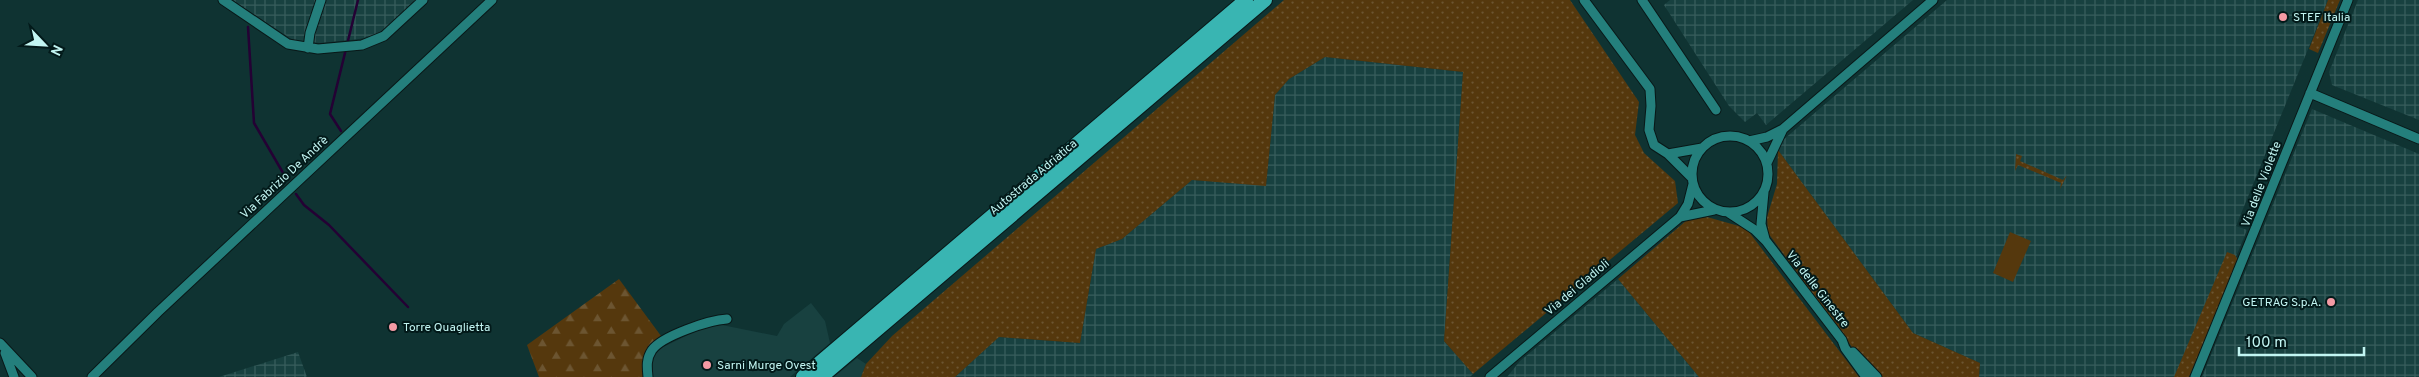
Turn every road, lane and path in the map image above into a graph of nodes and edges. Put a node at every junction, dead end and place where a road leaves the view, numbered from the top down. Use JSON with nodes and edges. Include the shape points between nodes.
{"nodes":[{"id":1,"x":321,"y":0,"type":"edge"},
{"id":2,"x":423,"y":0,"type":"edge"},
{"id":3,"x":492,"y":0,"type":"edge"},
{"id":4,"x":1246,"y":0,"type":"edge"},
{"id":5,"x":1265,"y":0,"type":"edge"},
{"id":6,"x":1584,"y":0,"type":"edge"},
{"id":7,"x":1642,"y":0,"type":"edge"},
{"id":8,"x":1933,"y":0,"type":"edge"},
{"id":9,"x":2348,"y":0,"type":"edge"},
{"id":10,"x":229,"y":2,"type":"edge"},
{"id":11,"x":308,"y":48,"type":"junction"},
{"id":12,"x":2310,"y":93,"type":"junction"},
{"id":13,"x":1716,"y":110,"type":"dead end"},
{"id":14,"x":1783,"y":128,"type":"junction"},
{"id":15,"x":2419,"y":139,"type":"edge"},
{"id":16,"x":1749,"y":141,"type":"junction"},
{"id":17,"x":1702,"y":148,"type":"junction"},
{"id":18,"x":1668,"y":154,"type":"junction"},
{"id":19,"x":1767,"y":163,"type":"junction"},
{"id":20,"x":1692,"y":181,"type":"junction"},
{"id":21,"x":1764,"y":192,"type":"junction"},
{"id":22,"x":1715,"y":210,"type":"junction"},
{"id":23,"x":1729,"y":213,"type":"junction"},
{"id":24,"x":1680,"y":217,"type":"junction"},
{"id":25,"x":1766,"y":241,"type":"junction"},
{"id":26,"x":727,"y":319,"type":"dead end"},
{"id":27,"x":1842,"y":340,"type":"junction"},
{"id":28,"x":1,"y":344,"type":"edge"},
{"id":29,"x":91,"y":376,"type":"edge"},
{"id":30,"x":14,"y":377,"type":"edge"},
{"id":31,"x":32,"y":377,"type":"edge"},
{"id":32,"x":648,"y":377,"type":"edge"},
{"id":33,"x":803,"y":377,"type":"edge"},
{"id":34,"x":821,"y":377,"type":"edge"},
{"id":35,"x":1490,"y":377,"type":"edge"},
{"id":36,"x":1866,"y":377,"type":"edge"},
{"id":37,"x":1876,"y":377,"type":"edge"},
{"id":38,"x":2196,"y":377,"type":"edge"}],
"edges":[{"from":1,"to":11,"type":"street"},
{"from":2,"to":11,"type":"street","via":[[384,36],[362,45]]},
{"from":3,"to":29,"type":"street","name":"Via Fabrizio De Andrè"},
{"from":4,"to":33,"type":"highway","name":"Autostrada Adriatica"},
{"from":5,"to":34,"type":"highway","name":"Autostrada Adriatica"},
{"from":6,"to":18,"type":"street","via":[[1650,89],[1649,130],[1654,145]]},
{"from":7,"to":13,"type":"street"},
{"from":8,"to":14,"type":"street"},
{"from":9,"to":12,"type":"street","name":"Via delle Violette"},
{"from":10,"to":11,"type":"street","via":[[288,44]]},
{"from":12,"to":15,"type":"street"},
{"from":12,"to":38,"type":"street","name":"Via delle Violette"},
{"from":14,"to":16,"type":"street","via":[[1767,137]]},
{"from":14,"to":19,"type":"street"},
{"from":16,"to":17,"type":"street","via":[[1732,135],[1720,137]]},
{"from":16,"to":19,"type":"street","via":[[1761,151]]},
{"from":17,"to":18,"type":"street"},
{"from":17,"to":20,"type":"street","name":"Via dei Gladioli","via":[[1695,159]]},
{"from":18,"to":20,"type":"street"},
{"from":19,"to":21,"type":"street","via":[[1769,172]]},
{"from":20,"to":22,"type":"street","via":[[1697,194]]},
{"from":20,"to":24,"type":"street","name":"Via dei Gladioli","via":[[1688,204]]},
{"from":21,"to":23,"type":"street","name":"Via dei Gladioli","via":[[1748,209]]},
{"from":21,"to":25,"type":"street","name":"Via delle Ginestre","via":[[1761,224]]},
{"from":22,"to":23,"type":"street","name":"Via dei Gladioli"},
{"from":22,"to":24,"type":"street","name":"Via dei Gladioli"},
{"from":23,"to":25,"type":"street","name":"Via delle Ginestre"},
{"from":24,"to":35,"type":"street","name":"Via dei Gladioli"},
{"from":25,"to":27,"type":"street","name":"Via delle Ginestre"},
{"from":26,"to":32,"type":"street","via":[[715,320],[664,340],[648,358]]},
{"from":27,"to":36,"type":"street","name":"Via delle Ginestre","via":[[1844,348]]},
{"from":27,"to":37,"type":"street"},
{"from":28,"to":30,"type":"street"},
{"from":28,"to":31,"type":"street"}]}
